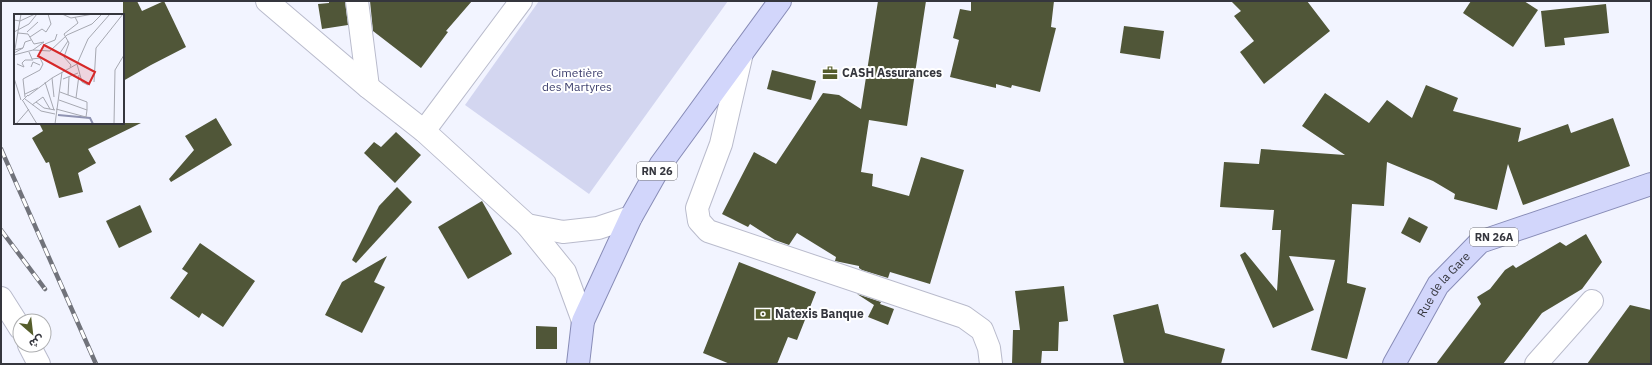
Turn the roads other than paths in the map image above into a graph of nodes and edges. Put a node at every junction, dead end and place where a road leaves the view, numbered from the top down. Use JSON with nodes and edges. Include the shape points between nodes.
{"nodes":[{"id":1,"x":266,"y":1,"type":"edge"},
{"id":2,"x":357,"y":1,"type":"edge"},
{"id":3,"x":521,"y":1,"type":"edge"},
{"id":4,"x":780,"y":1,"type":"edge"},
{"id":5,"x":742,"y":53,"type":"junction"},
{"id":6,"x":368,"y":87,"type":"junction"},
{"id":7,"x":424,"y":131,"type":"junction"},
{"id":8,"x":1651,"y":184,"type":"edge"},
{"id":9,"x":631,"y":217,"type":"junction"},
{"id":10,"x":526,"y":225,"type":"junction"},
{"id":11,"x":1,"y":298,"type":"edge"},
{"id":12,"x":1592,"y":301,"type":"dead end"},
{"id":13,"x":12,"y":315,"type":"edge"},
{"id":14,"x":583,"y":321,"type":"junction"},
{"id":15,"x":33,"y":353,"type":"edge"},
{"id":16,"x":39,"y":364,"type":"edge"},
{"id":17,"x":578,"y":364,"type":"edge"},
{"id":18,"x":990,"y":364,"type":"edge"},
{"id":19,"x":1394,"y":364,"type":"edge"},
{"id":20,"x":1536,"y":364,"type":"edge"}],
"edges":[{"from":1,"to":6,"type":"street"},
{"from":2,"to":6,"type":"street"},
{"from":3,"to":7,"type":"street"},
{"from":4,"to":5,"type":"main road","number":"RN 26"},
{"from":5,"to":9,"type":"main road","number":"RN 26","via":[[661,164]]},
{"from":5,"to":18,"type":"street","via":[[721,144],[698,208],[700,221],[708,231],[964,317],[982,330],[989,348]]},
{"from":6,"to":7,"type":"street"},
{"from":7,"to":10,"type":"street"},
{"from":8,"to":19,"type":"main road","name":"Rue de la Gare","number":"RN 26A","via":[[1480,242],[1438,285]]},
{"from":9,"to":10,"type":"street","via":[[598,228],[563,232]]},
{"from":9,"to":14,"type":"main road","number":"RN 26"},
{"from":10,"to":14,"type":"street","via":[[565,272]]},
{"from":11,"to":13,"type":"street"},
{"from":12,"to":20,"type":"street"},
{"from":14,"to":17,"type":"main road","number":"RN 26"},
{"from":15,"to":16,"type":"street"}]}
